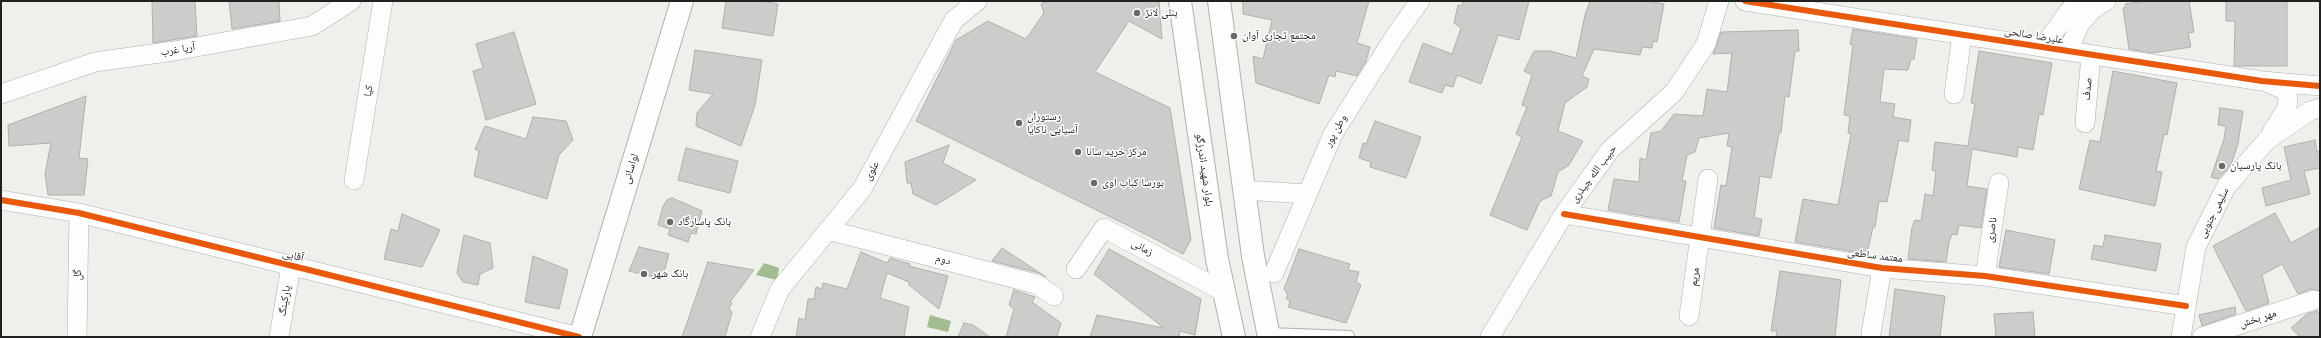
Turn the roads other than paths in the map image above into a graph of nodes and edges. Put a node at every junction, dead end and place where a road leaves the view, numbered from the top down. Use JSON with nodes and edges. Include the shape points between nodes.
{"nodes":[{"id":1,"x":351,"y":1,"type":"edge"},
{"id":2,"x":384,"y":1,"type":"edge"},
{"id":3,"x":682,"y":1,"type":"edge"},
{"id":4,"x":977,"y":1,"type":"edge"},
{"id":5,"x":1180,"y":1,"type":"edge"},
{"id":6,"x":1219,"y":1,"type":"edge"},
{"id":7,"x":1420,"y":1,"type":"edge"},
{"id":8,"x":1719,"y":1,"type":"edge"},
{"id":9,"x":1745,"y":1,"type":"edge"},
{"id":10,"x":2080,"y":1,"type":"edge"},
{"id":11,"x":2106,"y":1,"type":"edge"},
{"id":12,"x":1962,"y":35,"type":"junction"},
{"id":13,"x":2043,"y":47,"type":"junction"},
{"id":14,"x":2068,"y":51,"type":"junction"},
{"id":15,"x":2091,"y":55,"type":"junction"},
{"id":16,"x":2262,"y":81,"type":"junction"},
{"id":17,"x":2320,"y":86,"type":"edge"},
{"id":18,"x":1,"y":94,"type":"edge"},
{"id":19,"x":1954,"y":94,"type":"dead end"},
{"id":20,"x":2320,"y":108,"type":"edge"},
{"id":21,"x":2085,"y":123,"type":"dead end"},
{"id":22,"x":2266,"y":140,"type":"junction"},
{"id":23,"x":1708,"y":179,"type":"dead end"},
{"id":24,"x":354,"y":180,"type":"dead end"},
{"id":25,"x":1999,"y":183,"type":"dead end"},
{"id":26,"x":1244,"y":190,"type":"junction"},
{"id":27,"x":1306,"y":194,"type":"junction"},
{"id":28,"x":1,"y":200,"type":"edge"},
{"id":29,"x":80,"y":213,"type":"junction"},
{"id":30,"x":1564,"y":214,"type":"junction"},
{"id":31,"x":828,"y":230,"type":"junction"},
{"id":32,"x":1700,"y":238,"type":"junction"},
{"id":33,"x":291,"y":266,"type":"junction"},
{"id":34,"x":1882,"y":268,"type":"junction"},
{"id":35,"x":1076,"y":269,"type":"dead end"},
{"id":36,"x":1274,"y":273,"type":"dead end"},
{"id":37,"x":1984,"y":276,"type":"junction"},
{"id":38,"x":1224,"y":292,"type":"junction"},
{"id":39,"x":1054,"y":296,"type":"dead end"},
{"id":40,"x":2314,"y":300,"type":"dead end"},
{"id":41,"x":2186,"y":306,"type":"junction"},
{"id":42,"x":1689,"y":316,"type":"dead end"},
{"id":43,"x":1871,"y":334,"type":"dead end"},
{"id":44,"x":1269,"y":335,"type":"edge"},
{"id":45,"x":1349,"y":336,"type":"dead end"},
{"id":46,"x":77,"y":337,"type":"edge"},
{"id":47,"x":279,"y":337,"type":"edge"},
{"id":48,"x":579,"y":337,"type":"edge"},
{"id":49,"x":760,"y":337,"type":"edge"},
{"id":50,"x":1234,"y":337,"type":"edge"},
{"id":51,"x":1490,"y":337,"type":"edge"},
{"id":52,"x":2181,"y":337,"type":"edge"},
{"id":53,"x":2202,"y":337,"type":"edge"}],
"edges":[{"from":1,"to":18,"type":"street","name":"آریا غرب","via":[[312,26],[174,51],[95,62]]},
{"from":2,"to":24,"type":"street","name":"کیا"},
{"from":3,"to":48,"type":"main road","name":"لواسانی"},
{"from":4,"to":31,"type":"street","name":"علوی","via":[[954,20],[862,189]]},
{"from":5,"to":38,"type":"main road","name":"بلوار شهید اندرزگو"},
{"from":6,"to":26,"type":"main road"},
{"from":7,"to":27,"type":"street","name":"وطن پور","via":[[1333,134]]},
{"from":8,"to":30,"type":"street","name":"حبیب الله چیذری","via":[[1706,44],[1674,92],[1610,150]]},
{"from":9,"to":12,"type":"street","name":"علیرضا صالحی"},
{"from":10,"to":13,"type":"street","via":[[2069,11]]},
{"from":11,"to":14,"type":"street","via":[[2093,9],[2080,24]]},
{"from":12,"to":13,"type":"street","name":"علیرضا صالحی"},
{"from":12,"to":19,"type":"street"},
{"from":13,"to":14,"type":"street","name":"علیرضا صالحی"},
{"from":14,"to":15,"type":"street","name":"علیرضا صالحی"},
{"from":15,"to":16,"type":"street","name":"علیرضا صالحی"},
{"from":15,"to":21,"type":"street","name":"صدف"},
{"from":16,"to":17,"type":"street","name":"علیرضا صالحی"},
{"from":16,"to":22,"type":"street","via":[[2285,90],[2288,97],[2287,108]]},
{"from":20,"to":22,"type":"street","name":"سلیمی جنوبی","via":[[2310,111]]},
{"from":22,"to":41,"type":"street","name":"سلیمی جنوبی","via":[[2226,187],[2196,247]]},
{"from":23,"to":32,"type":"street","name":"مریم"},
{"from":25,"to":37,"type":"street","name":"ناصری"},
{"from":26,"to":27,"type":"street"},
{"from":26,"to":44,"type":"main road","via":[[1253,256]]},
{"from":27,"to":36,"type":"street","name":"وطن پور"},
{"from":28,"to":29,"type":"street","name":"آقایی"},
{"from":29,"to":33,"type":"street","name":"آقایی"},
{"from":29,"to":46,"type":"street","name":"گل"},
{"from":30,"to":32,"type":"street","name":"معتمد ساطعی"},
{"from":30,"to":51,"type":"street","name":"حبیب الله چیذری"},
{"from":31,"to":39,"type":"street","name":"دوم","via":[[1036,284]]},
{"from":31,"to":49,"type":"street","name":"علوی","via":[[780,289]]},
{"from":32,"to":34,"type":"street","name":"معتمد ساطعی"},
{"from":32,"to":42,"type":"street","name":"مریم"},
{"from":33,"to":47,"type":"street","name":"پارکینگ"},
{"from":33,"to":48,"type":"street","name":"آقایی"},
{"from":34,"to":37,"type":"street","name":"معتمد ساطعی"},
{"from":34,"to":43,"type":"street"},
{"from":35,"to":38,"type":"street","name":"زمانی","via":[[1104,228]]},
{"from":37,"to":41,"type":"street","name":"معتمد ساطعی"},
{"from":38,"to":50,"type":"main road","name":"بلوار شهید اندرزگو"},
{"from":40,"to":53,"type":"street","name":"مهر بخش"},
{"from":41,"to":52,"type":"street","name":"سلیمی جنوبی"},
{"from":44,"to":45,"type":"lane"}]}
